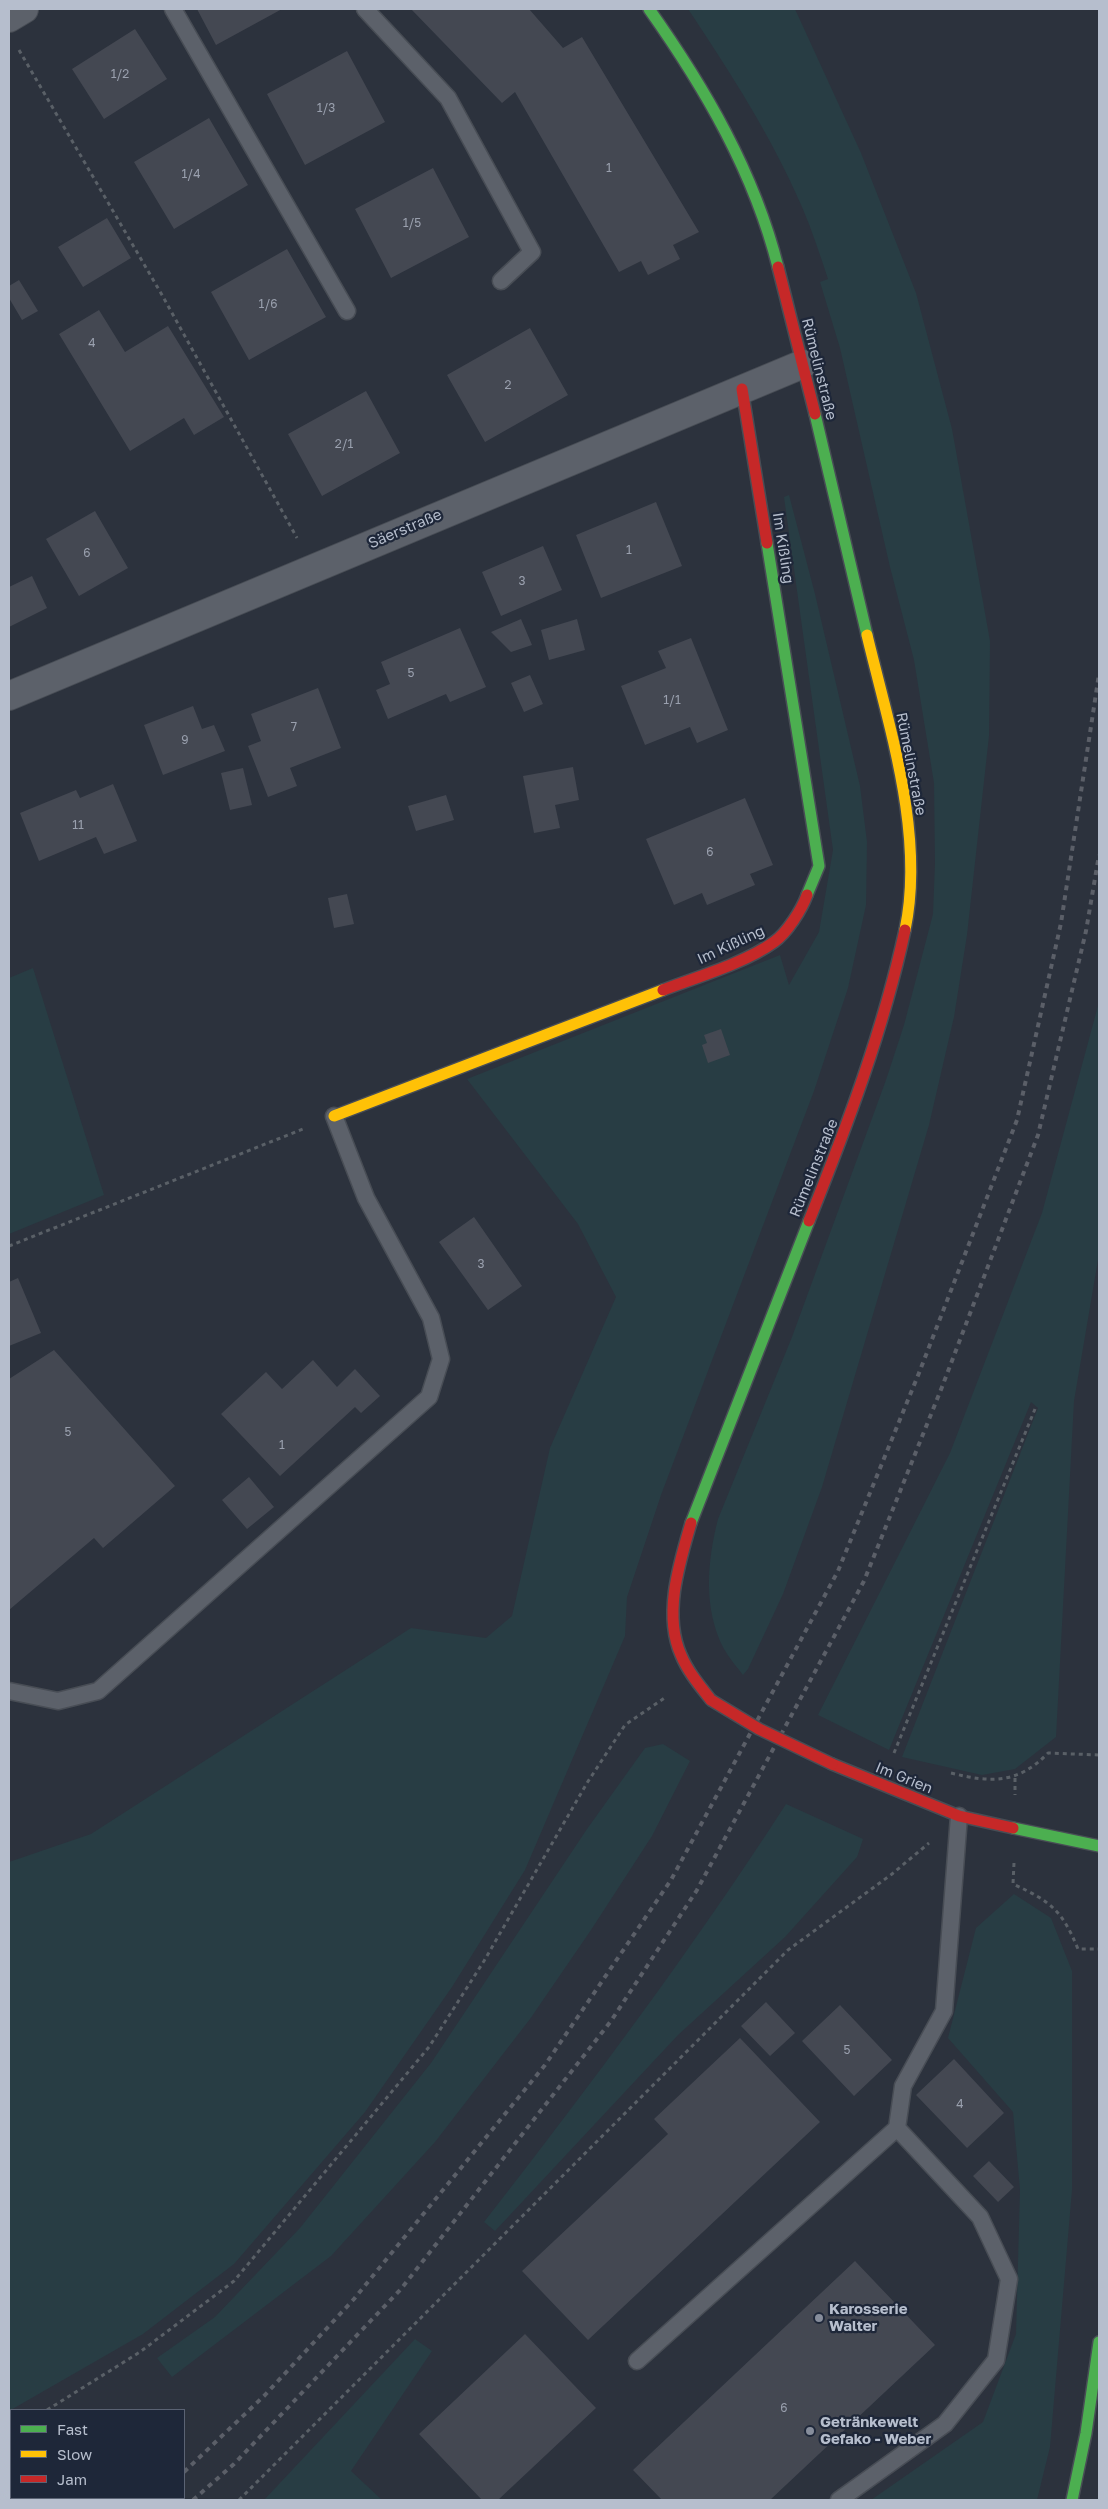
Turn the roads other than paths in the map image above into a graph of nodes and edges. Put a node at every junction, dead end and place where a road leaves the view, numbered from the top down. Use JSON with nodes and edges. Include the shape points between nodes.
{"nodes":[{"id":1,"x":24,"y":9,"type":"edge"},
{"id":2,"x":173,"y":9,"type":"edge"},
{"id":3,"x":365,"y":9,"type":"edge"},
{"id":4,"x":649,"y":9,"type":"edge"},
{"id":5,"x":11,"y":29,"type":"edge"},
{"id":6,"x":501,"y":281,"type":"dead end"},
{"id":7,"x":347,"y":311,"type":"dead end"},
{"id":8,"x":803,"y":364,"type":"junction"},
{"id":9,"x":742,"y":389,"type":"junction"},
{"id":10,"x":9,"y":696,"type":"edge"},
{"id":11,"x":334,"y":1116,"type":"joint"},
{"id":12,"x":9,"y":1691,"type":"edge"},
{"id":13,"x":711,"y":1700,"type":"joint"},
{"id":14,"x":959,"y":1816,"type":"junction"},
{"id":15,"x":1099,"y":1846,"type":"edge"},
{"id":16,"x":897,"y":2128,"type":"junction"},
{"id":17,"x":1099,"y":2342,"type":"edge"},
{"id":18,"x":637,"y":2361,"type":"dead end"},
{"id":19,"x":839,"y":2500,"type":"edge"},
{"id":20,"x":1072,"y":2500,"type":"edge"}],
"edges":[{"from":1,"to":5,"type":"street"},
{"from":2,"to":7,"type":"lane"},
{"from":3,"to":6,"type":"lane","via":[[448,98],[532,252]]},
{"from":4,"to":8,"type":"street","name":"Rümelinstraße","via":[[688,64],[737,152],[770,235]]},
{"from":8,"to":9,"type":"street","name":"Säerstraße"},
{"from":8,"to":13,"type":"street","name":"Rümelinstraße","via":[[906,799],[910,859],[907,919],[892,988],[851,1115],[694,1512],[678,1568],[674,1611],[678,1648],[694,1678]]},
{"from":9,"to":10,"type":"street","name":"Säerstraße"},
{"from":9,"to":11,"type":"street","name":"Im Kißling","via":[[819,866],[802,909],[775,942],[734,963]]},
{"from":11,"to":12,"type":"lane","via":[[366,1198],[431,1318],[441,1359],[429,1397],[98,1690],[58,1702]]},
{"from":13,"to":14,"type":"street","name":"Im Grien","bridge":true,"via":[[759,1730]]},
{"from":14,"to":15,"type":"street","name":"Im Grien"},
{"from":14,"to":16,"type":"lane","via":[[944,2011],[903,2086]]},
{"from":16,"to":18,"type":"lane"},
{"from":16,"to":19,"type":"lane","via":[[980,2217],[1009,2279],[1008,2288],[996,2360],[945,2424]]},
{"from":17,"to":20,"type":"street"}]}
